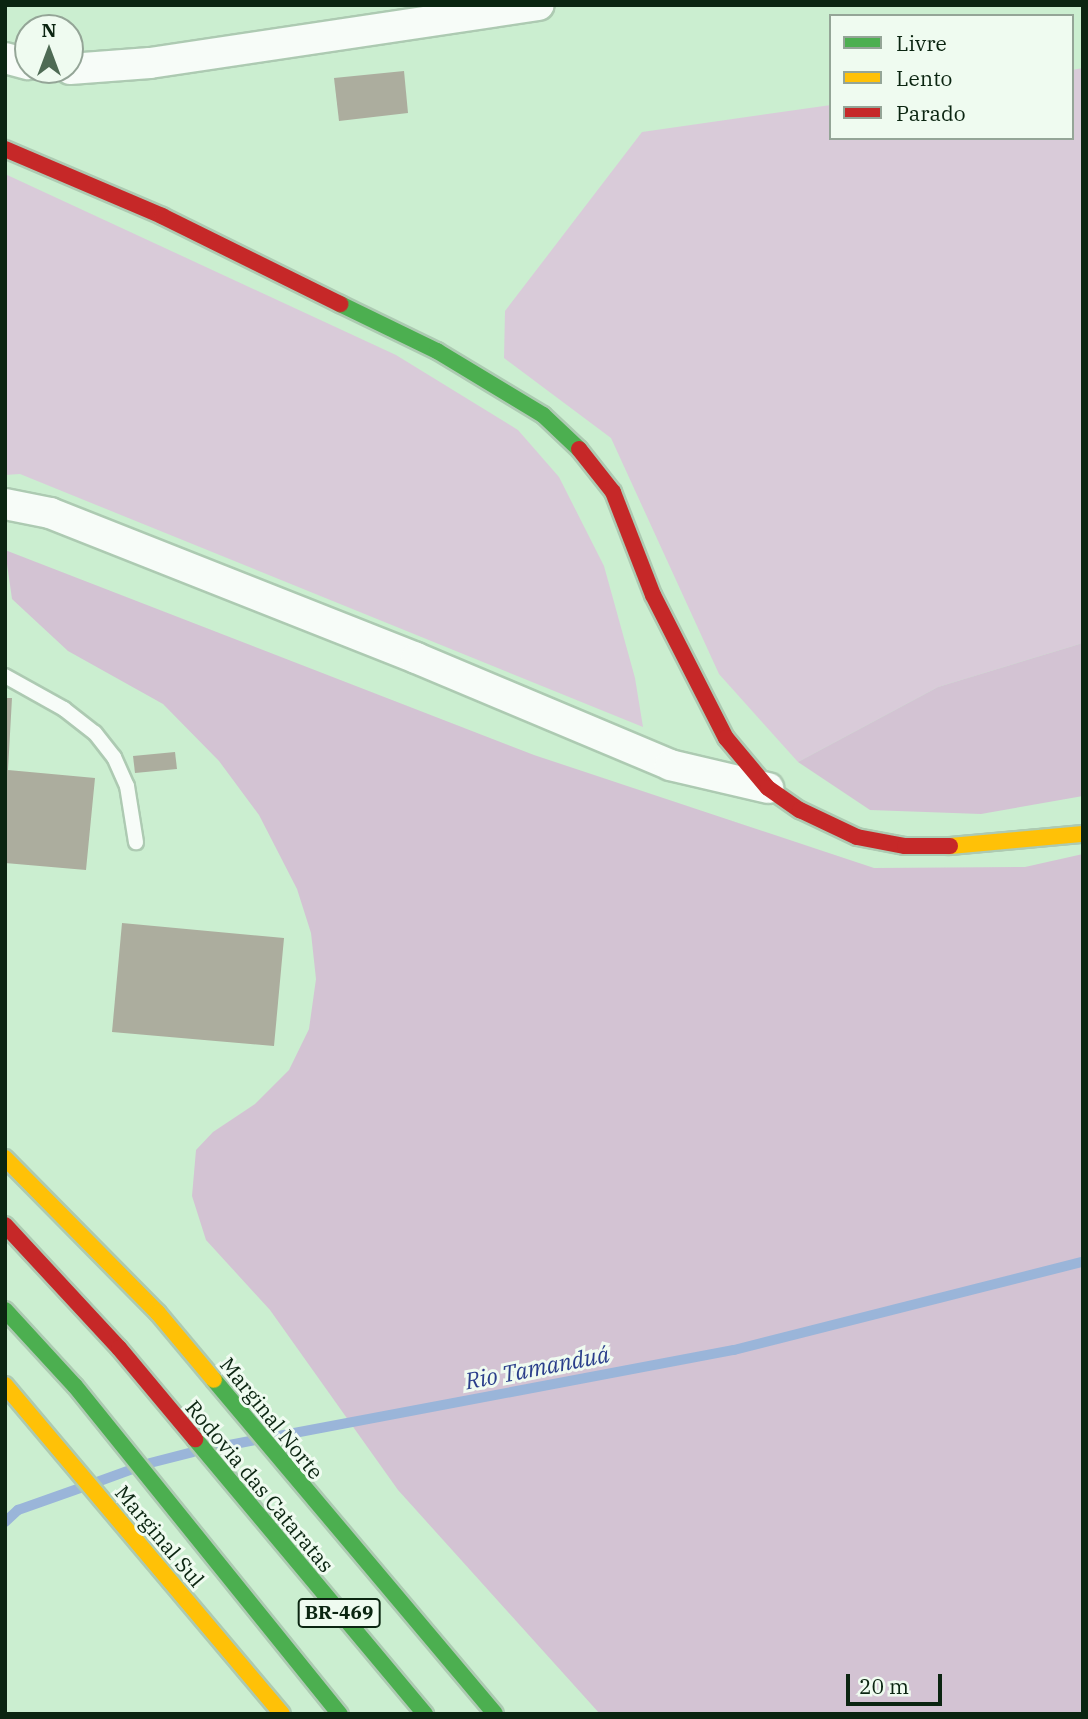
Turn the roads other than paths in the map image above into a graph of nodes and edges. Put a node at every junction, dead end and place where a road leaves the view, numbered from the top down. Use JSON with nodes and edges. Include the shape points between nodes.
{"nodes":[{"id":1,"x":539,"y":5,"type":"edge"},
{"id":2,"x":84,"y":68,"type":"edge"},
{"id":3,"x":5,"y":149,"type":"edge"},
{"id":4,"x":5,"y":504,"type":"edge"},
{"id":5,"x":5,"y":676,"type":"edge"},
{"id":6,"x":768,"y":788,"type":"junction"},
{"id":7,"x":1083,"y":834,"type":"edge"},
{"id":8,"x":136,"y":842,"type":"dead end"},
{"id":9,"x":5,"y":1158,"type":"edge"},
{"id":10,"x":5,"y":1225,"type":"edge"},
{"id":11,"x":5,"y":1310,"type":"edge"},
{"id":12,"x":5,"y":1385,"type":"edge"},
{"id":13,"x":282,"y":1714,"type":"edge"},
{"id":14,"x":341,"y":1714,"type":"edge"},
{"id":15,"x":425,"y":1714,"type":"edge"},
{"id":16,"x":495,"y":1714,"type":"edge"}],
"edges":[{"from":1,"to":2,"type":"street","via":[[150,63]]},
{"from":3,"to":6,"type":"main road","via":[[162,216],[437,351],[543,415],[586,456],[613,492],[653,595],[695,683],[726,738]]},
{"from":4,"to":6,"type":"street","via":[[51,513],[670,765]]},
{"from":5,"to":8,"type":"lane","via":[[64,709],[107,749],[127,786]]},
{"from":6,"to":7,"type":"main road","via":[[800,810],[857,837],[905,846],[981,846]]},
{"from":9,"to":16,"type":"main road","name":"Marginal Norte","via":[[158,1313]]},
{"from":10,"to":15,"type":"main road","name":"Rodovia das Cataratas","number":"BR-469","via":[[119,1348]]},
{"from":11,"to":14,"type":"main road","number":"BR-469","via":[[75,1386]]},
{"from":12,"to":13,"type":"main road","name":"Marginal Sul"}]}
